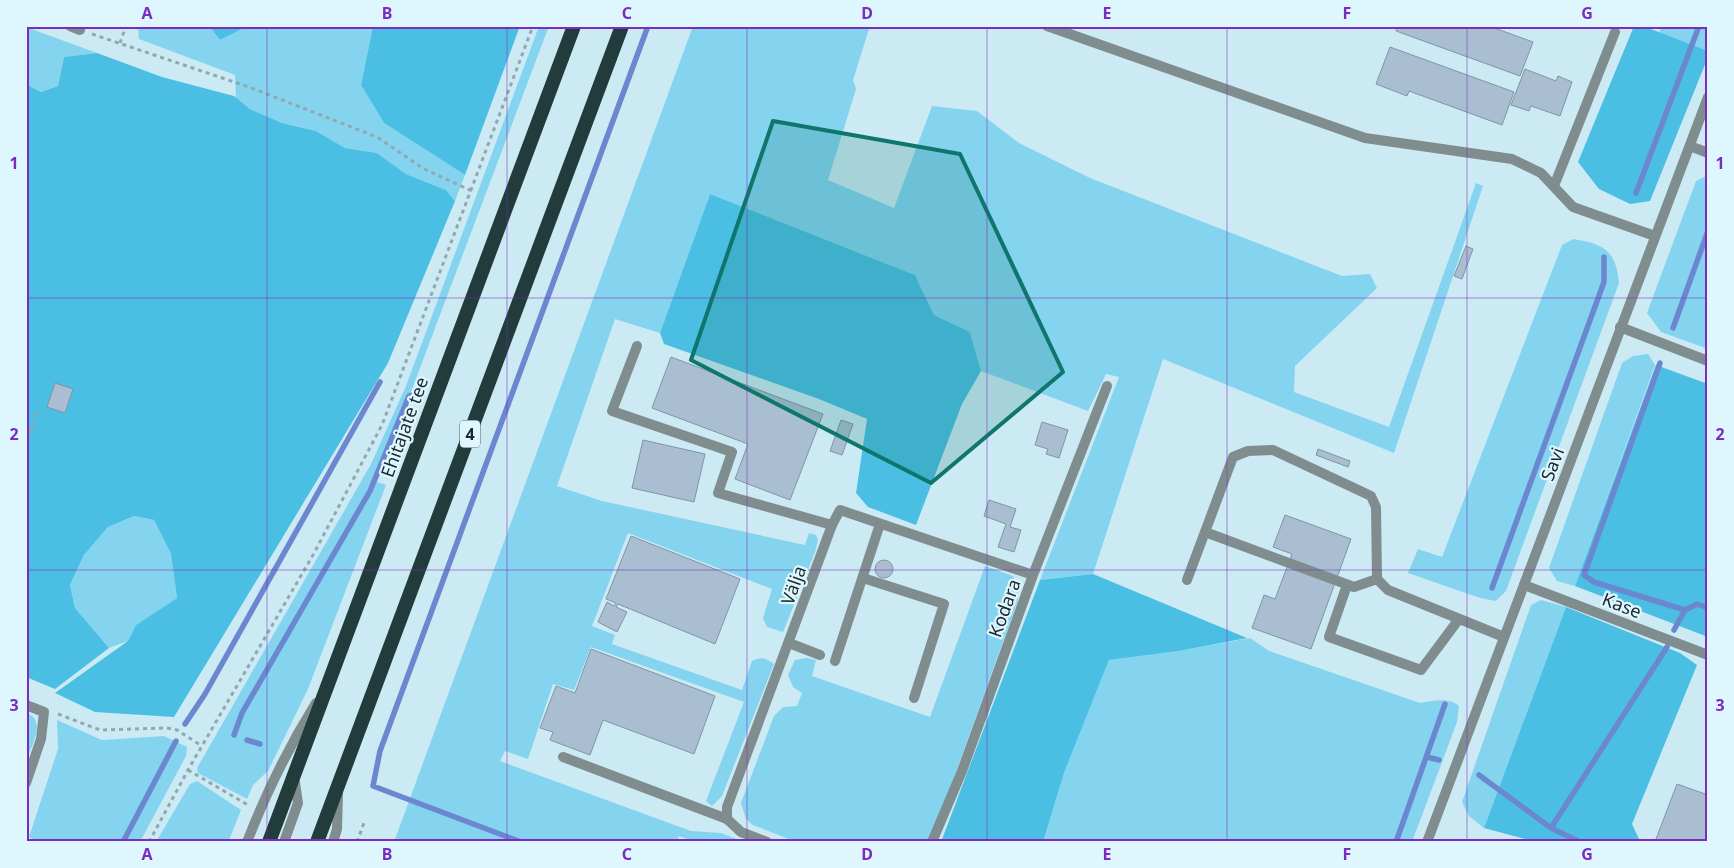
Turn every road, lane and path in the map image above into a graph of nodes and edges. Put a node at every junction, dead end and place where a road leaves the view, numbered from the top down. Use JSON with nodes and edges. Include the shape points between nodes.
{"nodes":[{"id":1,"x":126,"y":26,"type":"edge"},
{"id":2,"x":533,"y":26,"type":"edge"},
{"id":3,"x":574,"y":26,"type":"edge"},
{"id":4,"x":622,"y":26,"type":"edge"},
{"id":5,"x":1047,"y":26,"type":"edge"},
{"id":6,"x":75,"y":28,"type":"edge"},
{"id":7,"x":1615,"y":32,"type":"dead end"},
{"id":8,"x":120,"y":43,"type":"junction"},
{"id":9,"x":1708,"y":98,"type":"edge"},
{"id":10,"x":1690,"y":146,"type":"junction"},
{"id":11,"x":1708,"y":153,"type":"edge"},
{"id":12,"x":1554,"y":186,"type":"junction"},
{"id":13,"x":472,"y":190,"type":"junction"},
{"id":14,"x":1655,"y":236,"type":"junction"},
{"id":15,"x":1620,"y":327,"type":"junction"},
{"id":16,"x":636,"y":346,"type":"dead end"},
{"id":17,"x":1708,"y":361,"type":"edge"},
{"id":18,"x":1108,"y":386,"type":"dead end"},
{"id":19,"x":37,"y":412,"type":"dead end"},
{"id":20,"x":26,"y":447,"type":"edge"},
{"id":21,"x":880,"y":524,"type":"junction"},
{"id":22,"x":832,"y":525,"type":"junction"},
{"id":23,"x":1205,"y":532,"type":"junction"},
{"id":24,"x":1033,"y":575,"type":"junction"},
{"id":25,"x":862,"y":578,"type":"junction"},
{"id":26,"x":1377,"y":579,"type":"junction"},
{"id":27,"x":1187,"y":580,"type":"dead end"},
{"id":28,"x":1347,"y":585,"type":"junction"},
{"id":29,"x":1524,"y":585,"type":"junction"},
{"id":30,"x":1459,"y":619,"type":"junction"},
{"id":31,"x":1504,"y":637,"type":"junction"},
{"id":32,"x":789,"y":643,"type":"junction"},
{"id":33,"x":820,"y":655,"type":"dead end"},
{"id":34,"x":1708,"y":655,"type":"edge"},
{"id":35,"x":835,"y":661,"type":"dead end"},
{"id":36,"x":328,"y":686,"type":"junction"},
{"id":37,"x":914,"y":698,"type":"dead end"},
{"id":38,"x":26,"y":705,"type":"edge"},
{"id":39,"x":44,"y":712,"type":"junction"},
{"id":40,"x":202,"y":746,"type":"junction"},
{"id":41,"x":564,"y":757,"type":"dead end"},
{"id":42,"x":188,"y":770,"type":"junction"},
{"id":43,"x":294,"y":775,"type":"junction"},
{"id":44,"x":26,"y":783,"type":"edge"},
{"id":45,"x":339,"y":785,"type":"junction"},
{"id":46,"x":250,"y":806,"type":"dead end"},
{"id":47,"x":727,"y":819,"type":"junction"},
{"id":48,"x":365,"y":820,"type":"dead end"},
{"id":49,"x":149,"y":842,"type":"edge"},
{"id":50,"x":247,"y":842,"type":"edge"},
{"id":51,"x":269,"y":842,"type":"edge"},
{"id":52,"x":284,"y":842,"type":"edge"},
{"id":53,"x":318,"y":842,"type":"edge"},
{"id":54,"x":333,"y":842,"type":"edge"},
{"id":55,"x":357,"y":842,"type":"edge"},
{"id":56,"x":767,"y":842,"type":"edge"},
{"id":57,"x":932,"y":842,"type":"edge"},
{"id":58,"x":1427,"y":842,"type":"edge"}],
"edges":[{"from":1,"to":8,"type":"path"},
{"from":2,"to":13,"type":"path"},
{"from":3,"to":36,"type":"highway","name":"Ehitajate tee"},
{"from":4,"to":45,"type":"highway","number":"4"},
{"from":5,"to":12,"type":"street","via":[[1365,138],[1512,159],[1541,173]]},
{"from":6,"to":8,"type":"path"},
{"from":7,"to":12,"type":"street"},
{"from":8,"to":13,"type":"path","via":[[269,94],[377,137],[424,169]]},
{"from":9,"to":10,"type":"street","name":"Savi"},
{"from":10,"to":11,"type":"street"},
{"from":10,"to":14,"type":"street","name":"Savi"},
{"from":12,"to":14,"type":"street","via":[[1573,207]]},
{"from":13,"to":40,"type":"path","via":[[382,425],[313,555]]},
{"from":14,"to":15,"type":"street","name":"Savi"},
{"from":15,"to":17,"type":"street"},
{"from":15,"to":29,"type":"street","name":"Savi"},
{"from":16,"to":22,"type":"street","via":[[612,411],[732,452],[718,493]]},
{"from":18,"to":24,"type":"street","name":"Kodara"},
{"from":19,"to":20,"type":"path"},
{"from":21,"to":22,"type":"street","via":[[840,510]]},
{"from":21,"to":24,"type":"street"},
{"from":21,"to":25,"type":"street"},
{"from":22,"to":32,"type":"street","name":"Välja"},
{"from":23,"to":26,"type":"street","via":[[1233,457],[1248,451],[1273,450],[1371,496],[1376,507]]},
{"from":23,"to":27,"type":"street"},
{"from":23,"to":28,"type":"street"},
{"from":24,"to":57,"type":"street","name":"Kodara","via":[[962,771]]},
{"from":25,"to":35,"type":"street"},
{"from":25,"to":37,"type":"street","via":[[944,604]]},
{"from":26,"to":28,"type":"street","via":[[1354,588]]},
{"from":26,"to":30,"type":"street","via":[[1388,590]]},
{"from":28,"to":30,"type":"street","via":[[1329,638],[1421,670]]},
{"from":29,"to":31,"type":"street","name":"Savi"},
{"from":29,"to":34,"type":"street","name":"Kase"},
{"from":30,"to":31,"type":"street"},
{"from":31,"to":58,"type":"street","name":"Savi"},
{"from":32,"to":33,"type":"street"},
{"from":32,"to":47,"type":"street","name":"Välja","via":[[727,807]]},
{"from":36,"to":43,"type":"highway","name":"Ehitajate tee"},
{"from":36,"to":50,"type":"street","via":[[290,743],[262,801]]},
{"from":38,"to":39,"type":"street"},
{"from":39,"to":40,"type":"path","via":[[68,717],[100,730],[177,730]]},
{"from":39,"to":44,"type":"street","via":[[41,739]]},
{"from":40,"to":42,"type":"path"},
{"from":41,"to":47,"type":"street"},
{"from":42,"to":46,"type":"path"},
{"from":42,"to":49,"type":"path"},
{"from":43,"to":51,"type":"highway","name":"Ehitajate tee"},
{"from":43,"to":52,"type":"street","via":[[298,802]]},
{"from":45,"to":53,"type":"highway","number":"4"},
{"from":45,"to":54,"type":"street","via":[[337,829]]},
{"from":47,"to":56,"type":"street","via":[[741,832]]},
{"from":48,"to":55,"type":"path"}]}
